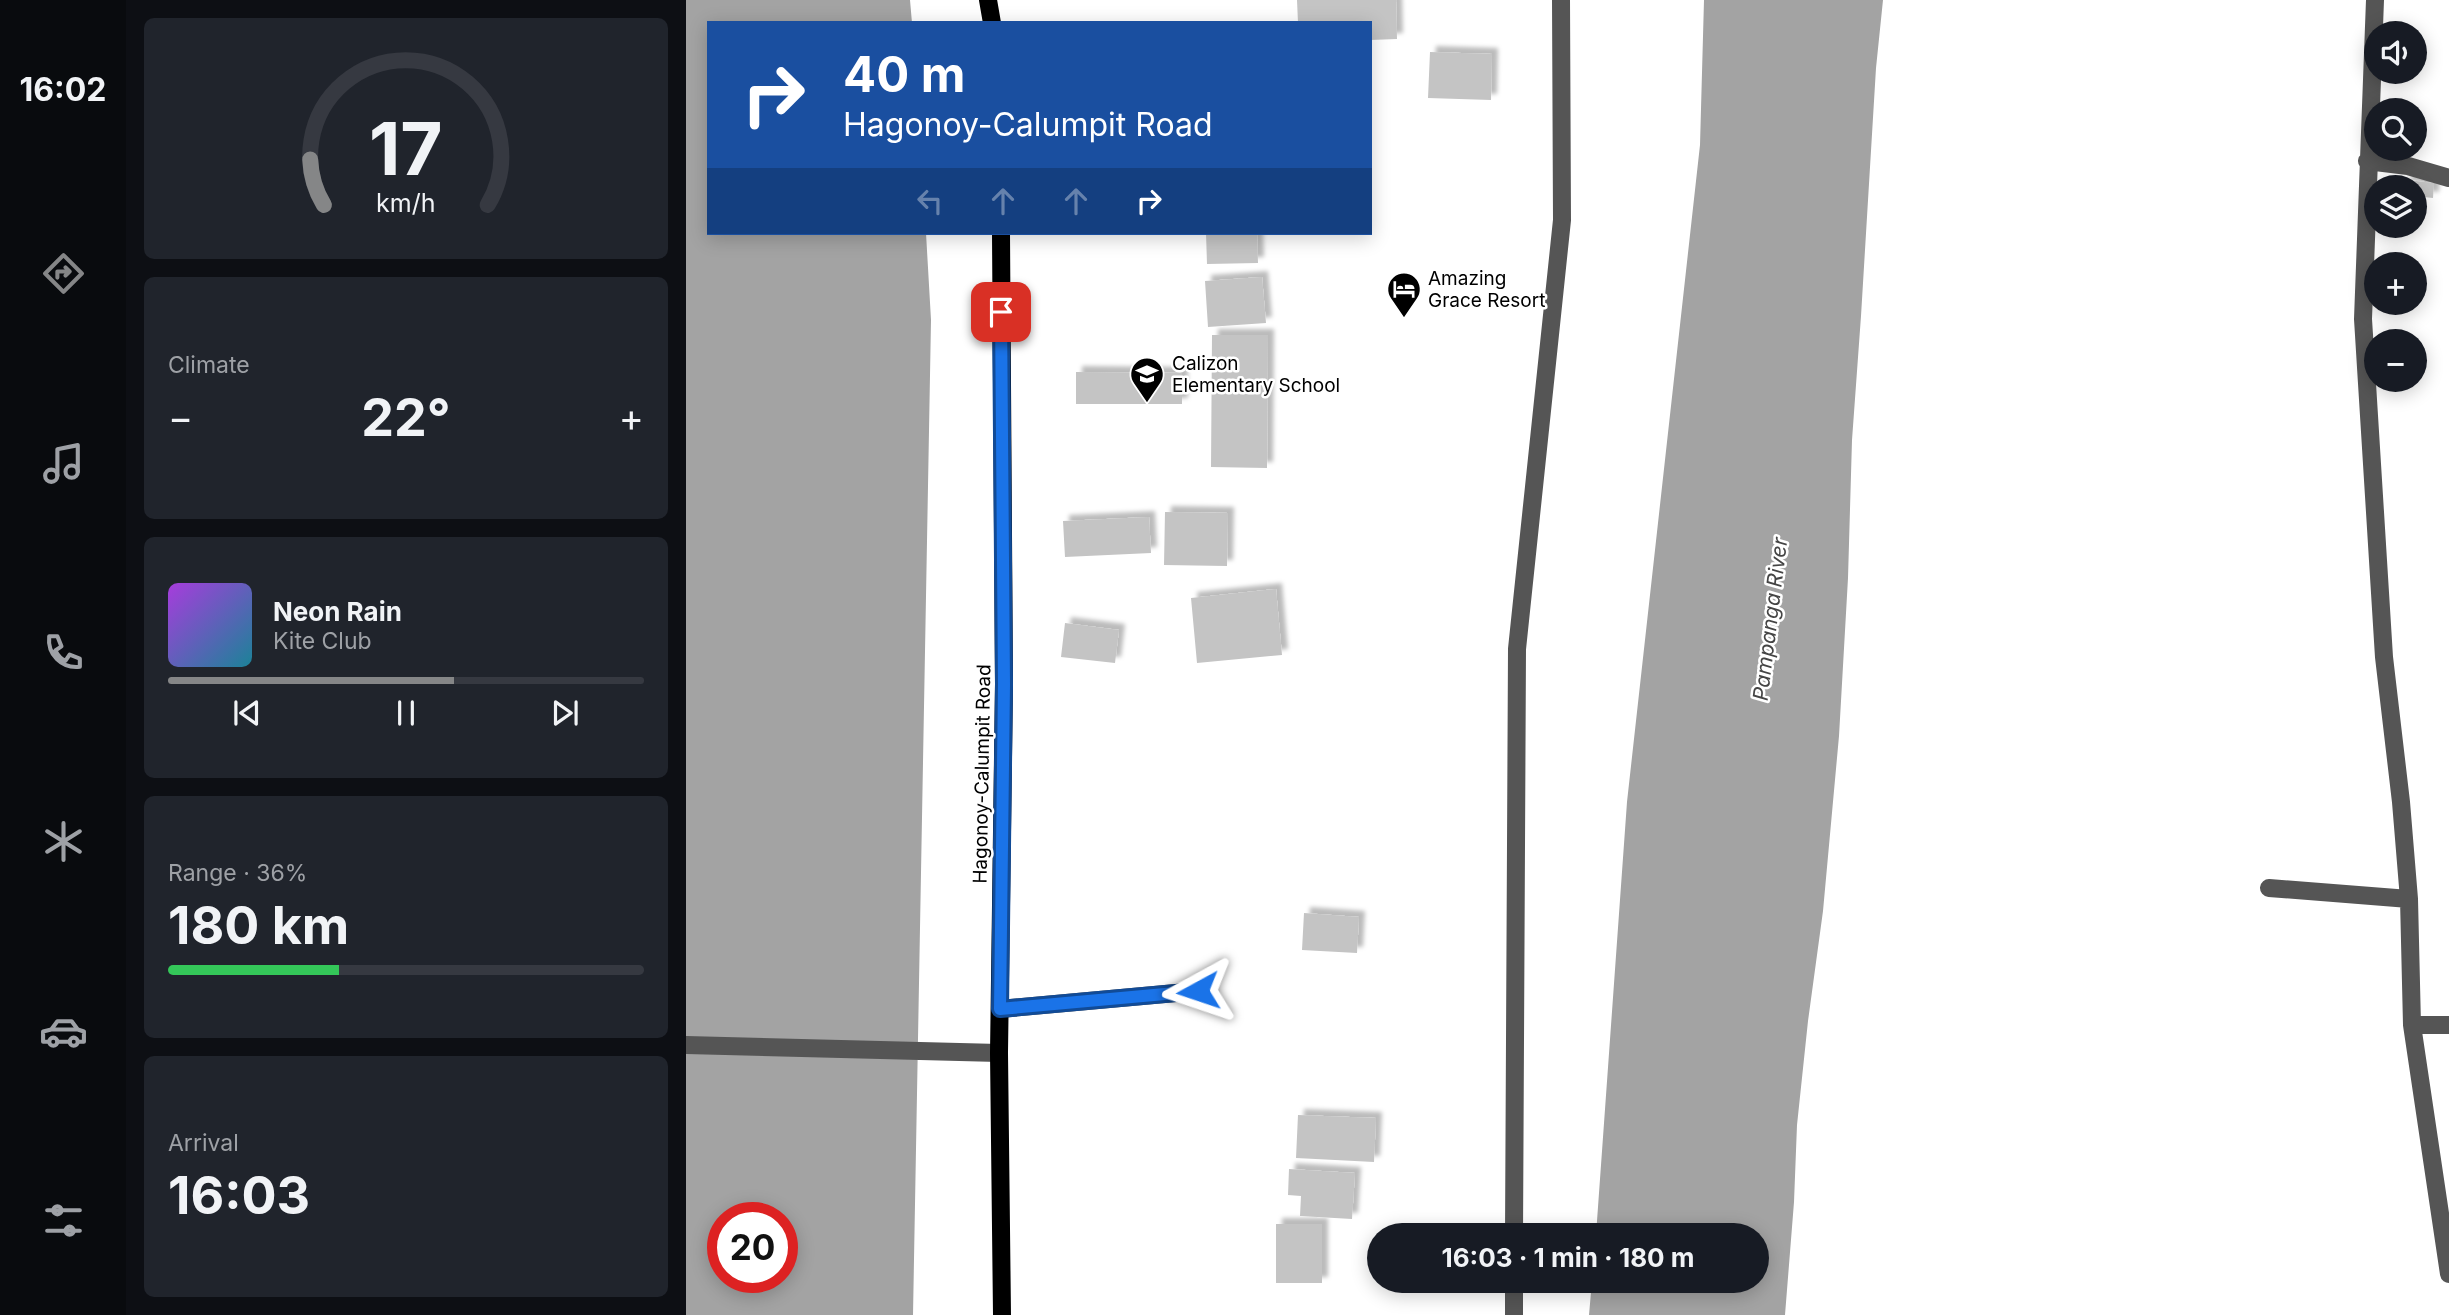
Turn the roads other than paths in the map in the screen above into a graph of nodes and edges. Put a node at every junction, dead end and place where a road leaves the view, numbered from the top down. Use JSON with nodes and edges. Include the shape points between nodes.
{"nodes":[{"id":1,"x":988,"y":0,"type":"edge"},
{"id":2,"x":1561,"y":0,"type":"edge"},
{"id":3,"x":2375,"y":0,"type":"edge"},
{"id":4,"x":992,"y":21,"type":"edge"},
{"id":5,"x":2370,"y":98,"type":"edge"},
{"id":6,"x":2367,"y":161,"type":"joint"},
{"id":7,"x":2449,"y":178,"type":"edge"},
{"id":8,"x":1001,"y":235,"type":"edge"},
{"id":9,"x":2269,"y":888,"type":"dead end"},
{"id":10,"x":2409,"y":899,"type":"junction"},
{"id":11,"x":1198,"y":991,"type":"dead end"},
{"id":12,"x":1000,"y":1009,"type":"junction"},
{"id":13,"x":2412,"y":1025,"type":"junction"},
{"id":14,"x":2449,"y":1025,"type":"edge"},
{"id":15,"x":686,"y":1045,"type":"edge"},
{"id":16,"x":999,"y":1053,"type":"junction"},
{"id":17,"x":1514,"y":1223,"type":"edge"},
{"id":18,"x":2449,"y":1274,"type":"edge"},
{"id":19,"x":1514,"y":1293,"type":"edge"},
{"id":20,"x":1002,"y":1315,"type":"edge"},
{"id":21,"x":1514,"y":1315,"type":"edge"}],
"edges":[{"from":1,"to":4,"type":"main road"},
{"from":2,"to":17,"type":"street","via":[[1562,220],[1517,649]]},
{"from":3,"to":5,"type":"street"},
{"from":6,"to":7,"type":"street"},
{"from":6,"to":10,"type":"street","via":[[2363,319],[2384,657]]},
{"from":8,"to":12,"type":"main road","name":"Hagonoy-Calumpit Road","via":[[1004,684]]},
{"from":9,"to":10,"type":"street"},
{"from":10,"to":13,"type":"street"},
{"from":11,"to":12,"type":"street"},
{"from":12,"to":16,"type":"main road","name":"Hagonoy-Calumpit Road"},
{"from":13,"to":14,"type":"street"},
{"from":13,"to":18,"type":"street"},
{"from":15,"to":16,"type":"street"},
{"from":16,"to":20,"type":"main road","name":"Hagonoy-Calumpit Road"},
{"from":19,"to":21,"type":"street"}]}
